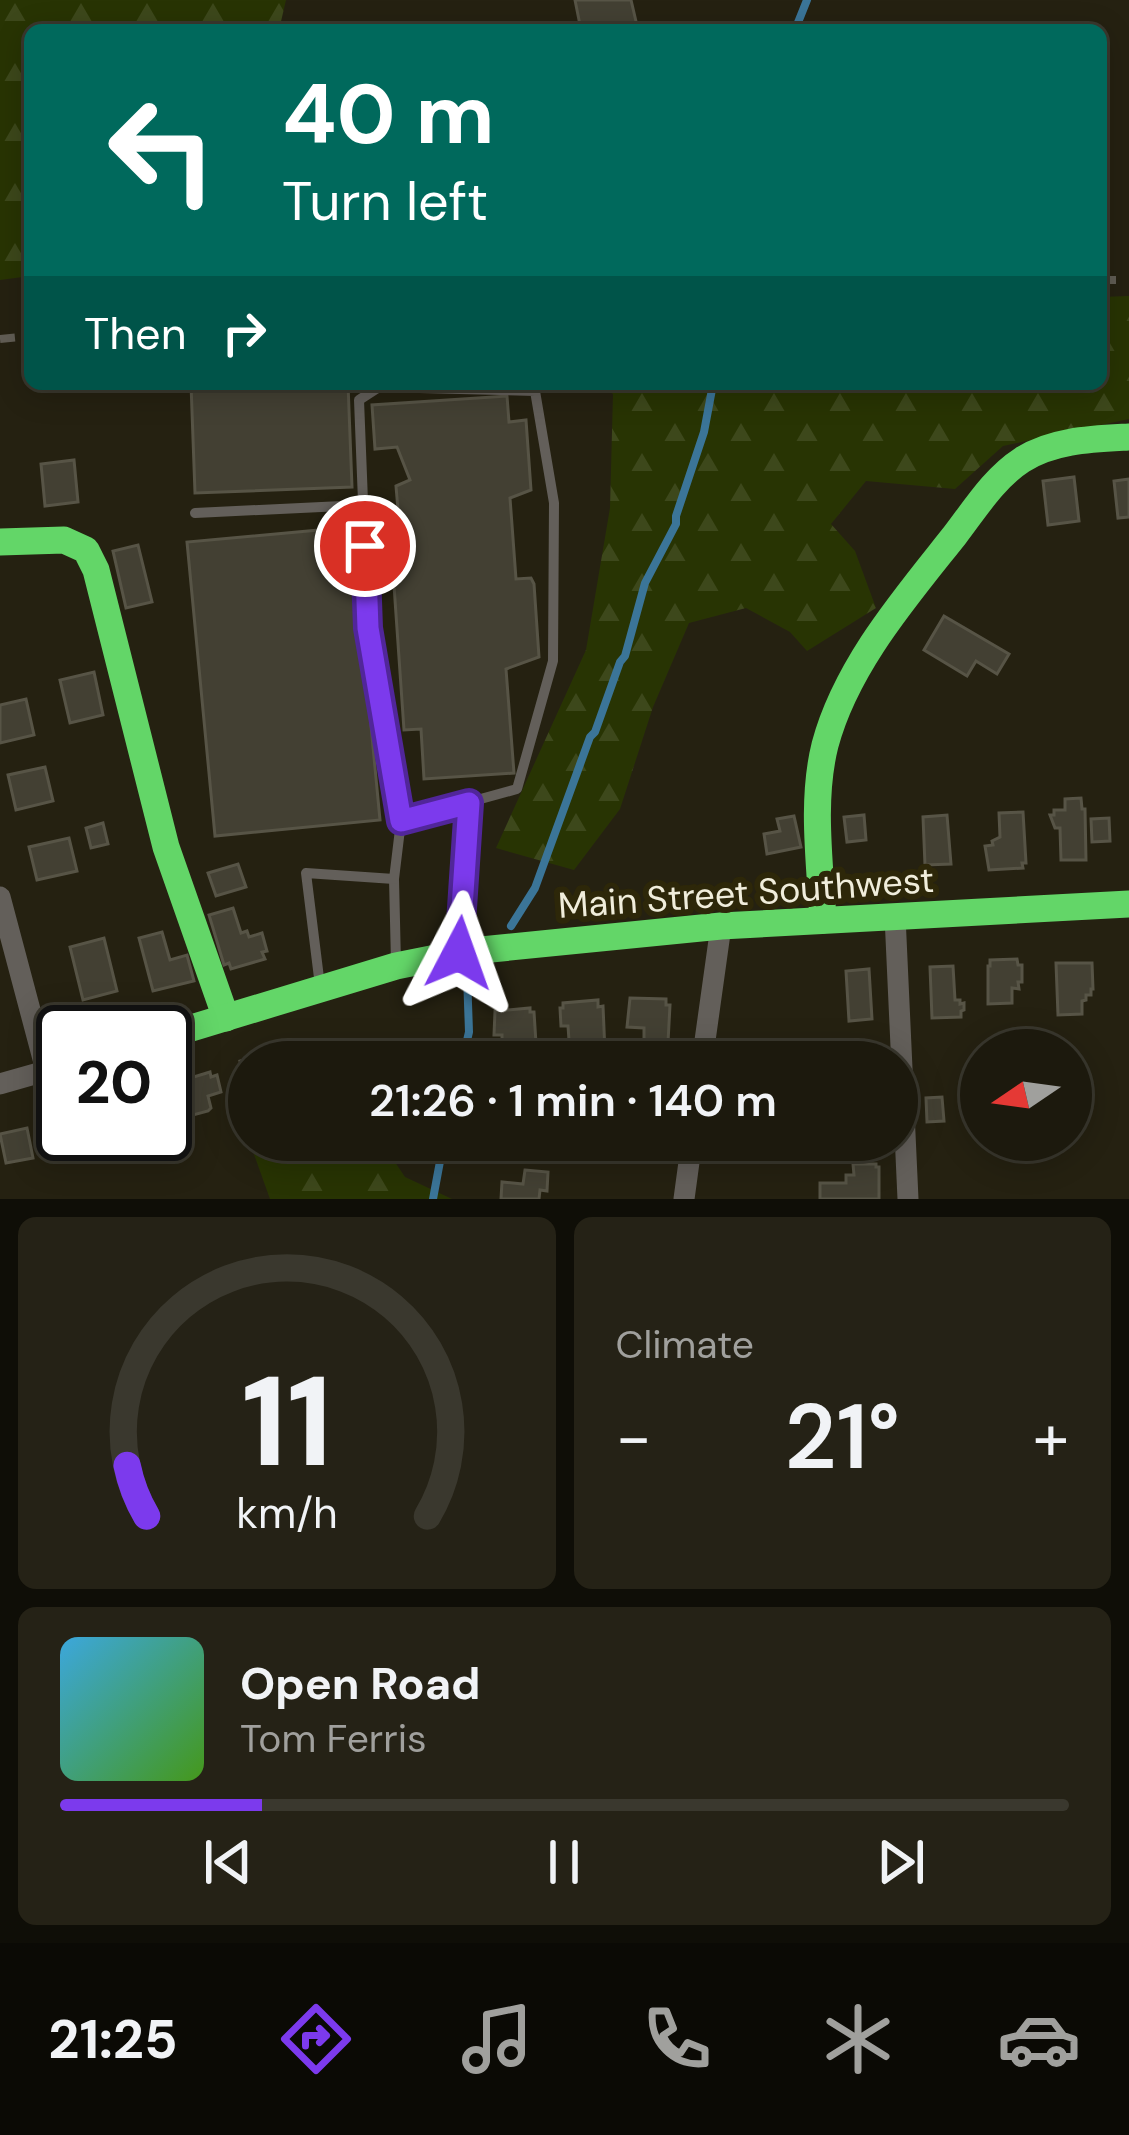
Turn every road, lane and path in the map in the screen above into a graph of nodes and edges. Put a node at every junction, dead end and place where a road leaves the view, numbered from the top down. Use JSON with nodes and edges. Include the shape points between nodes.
{"nodes":[{"id":1,"x":373,"y":390,"type":"edge"},
{"id":2,"x":504,"y":390,"type":"edge"},
{"id":3,"x":1129,"y":437,"type":"edge"},
{"id":4,"x":363,"y":505,"type":"junction"},
{"id":5,"x":195,"y":513,"type":"dead end"},
{"id":6,"x":0,"y":542,"type":"edge"},
{"id":7,"x":469,"y":803,"type":"junction"},
{"id":8,"x":401,"y":821,"type":"junction"},
{"id":9,"x":394,"y":879,"type":"junction"},
{"id":10,"x":0,"y":897,"type":"edge"},
{"id":11,"x":1129,"y":904,"type":"edge"},
{"id":12,"x":895,"y":916,"type":"junction"},
{"id":13,"x":823,"y":920,"type":"junction"},
{"id":14,"x":721,"y":926,"type":"junction"},
{"id":15,"x":459,"y":953,"type":"junction"},
{"id":16,"x":396,"y":966,"type":"junction"},
{"id":17,"x":320,"y":989,"type":"junction"},
{"id":18,"x":36,"y":1009,"type":"edge"},
{"id":19,"x":226,"y":1018,"type":"junction"},
{"id":20,"x":192,"y":1028,"type":"edge"},
{"id":21,"x":705,"y":1041,"type":"edge"},
{"id":22,"x":36,"y":1074,"type":"edge"},
{"id":23,"x":0,"y":1084,"type":"edge"},
{"id":24,"x":689,"y":1161,"type":"edge"},
{"id":25,"x":684,"y":1199,"type":"edge"},
{"id":26,"x":908,"y":1199,"type":"edge"}],
"edges":[{"from":1,"to":4,"type":"lane","via":[[359,400]]},
{"from":2,"to":7,"type":"lane","via":[[535,391],[554,503],[553,661],[517,789]]},
{"from":3,"to":13,"type":"street","via":[[1043,448],[1010,470],[863,663],[824,749]]},
{"from":4,"to":5,"type":"lane"},
{"from":4,"to":8,"type":"lane","via":[[368,628]]},
{"from":6,"to":19,"type":"street","via":[[64,540],[86,550],[96,570],[166,847]]},
{"from":7,"to":8,"type":"lane"},
{"from":7,"to":15,"type":"lane"},
{"from":8,"to":9,"type":"lane"},
{"from":9,"to":16,"type":"lane"},
{"from":9,"to":17,"type":"lane","via":[[305,873]]},
{"from":10,"to":18,"type":"street"},
{"from":11,"to":12,"type":"street","name":"Main Street Southwest"},
{"from":12,"to":13,"type":"street","name":"Main Street Southwest"},
{"from":12,"to":26,"type":"street"},
{"from":13,"to":14,"type":"street","name":"Main Street Southwest"},
{"from":14,"to":15,"type":"street","name":"Main Street Southwest"},
{"from":14,"to":21,"type":"street"},
{"from":15,"to":16,"type":"street","name":"Main Street Southwest"},
{"from":16,"to":17,"type":"street","name":"Main Street Southwest"},
{"from":17,"to":19,"type":"street","name":"Main Street Southwest"},
{"from":19,"to":20,"type":"street","name":"Main Street Southwest"},
{"from":22,"to":23,"type":"street"},
{"from":24,"to":25,"type":"street"}]}
